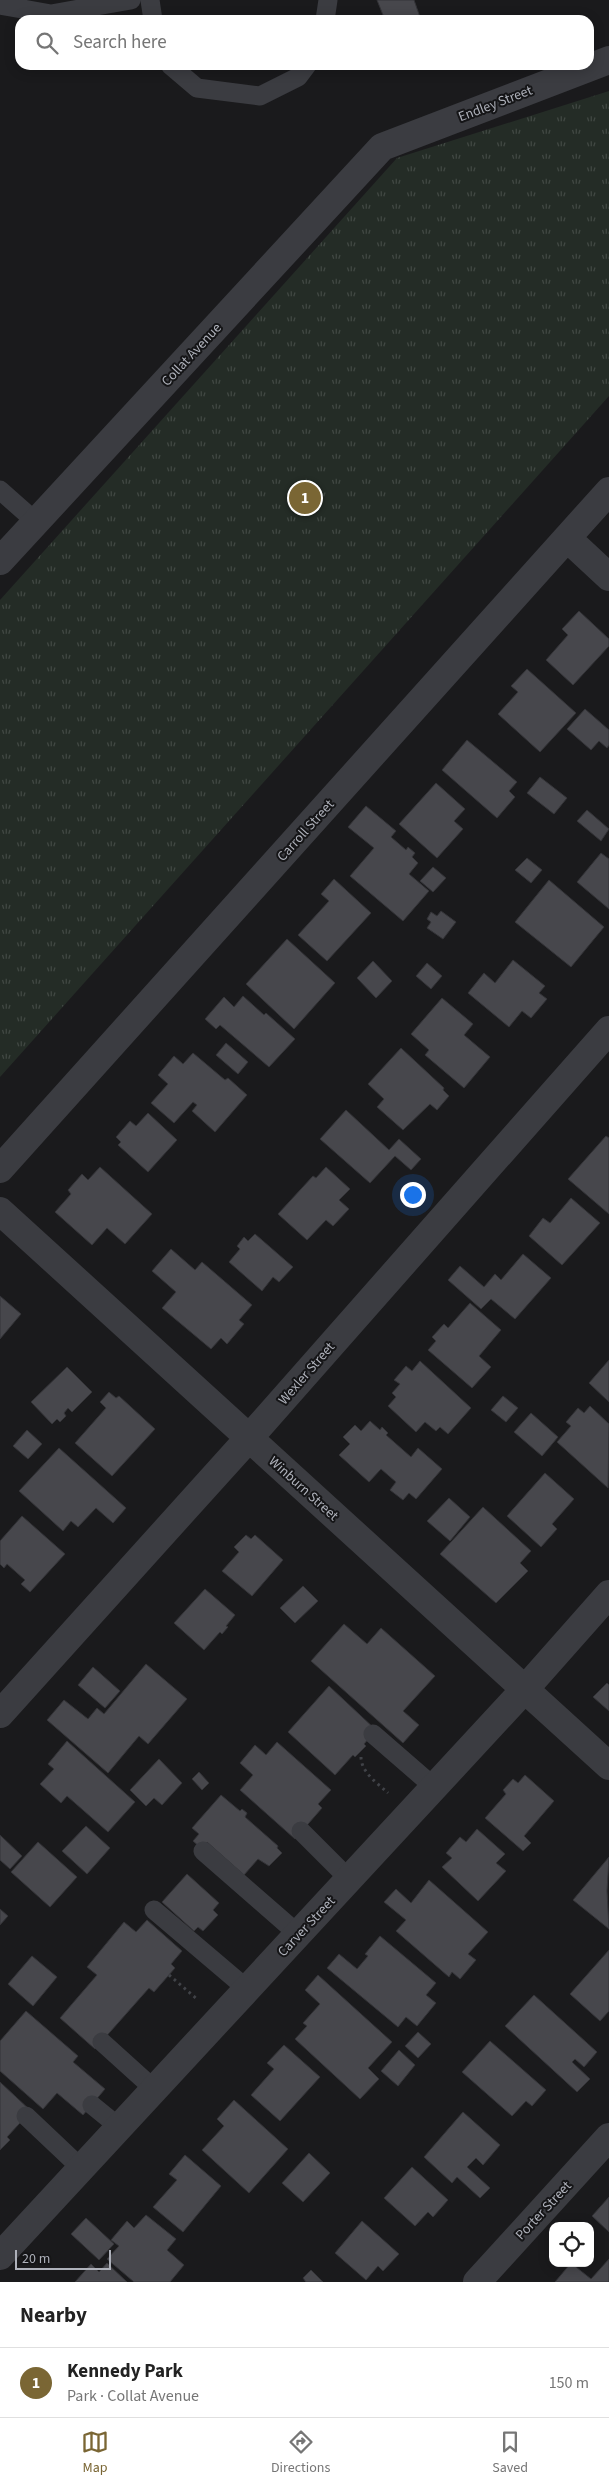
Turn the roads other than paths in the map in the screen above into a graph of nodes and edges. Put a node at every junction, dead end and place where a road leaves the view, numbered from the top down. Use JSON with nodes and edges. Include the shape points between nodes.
{"nodes":[{"id":1,"x":131,"y":0,"type":"edge"},
{"id":2,"x":150,"y":0,"type":"edge"},
{"id":3,"x":328,"y":0,"type":"edge"},
{"id":4,"x":0,"y":5,"type":"edge"},
{"id":5,"x":152,"y":15,"type":"edge"},
{"id":6,"x":326,"y":15,"type":"edge"},
{"id":7,"x":609,"y":60,"type":"edge"},
{"id":8,"x":594,"y":66,"type":"edge"},
{"id":9,"x":176,"y":70,"type":"edge"},
{"id":10,"x":303,"y":70,"type":"edge"},
{"id":11,"x":583,"y":70,"type":"edge"},
{"id":12,"x":382,"y":147,"type":"joint"},
{"id":13,"x":0,"y":490,"type":"edge"},
{"id":14,"x":609,"y":491,"type":"edge"},
{"id":15,"x":36,"y":522,"type":"junction"},
{"id":16,"x":567,"y":538,"type":"junction"},
{"id":17,"x":0,"y":561,"type":"edge"},
{"id":18,"x":609,"y":577,"type":"edge"},
{"id":19,"x":609,"y":1030,"type":"edge"},
{"id":20,"x":0,"y":1169,"type":"edge"},
{"id":21,"x":0,"y":1211,"type":"edge"},
{"id":22,"x":249,"y":1438,"type":"junction"},
{"id":23,"x":609,"y":1594,"type":"edge"},
{"id":24,"x":525,"y":1689,"type":"junction"},
{"id":25,"x":0,"y":1714,"type":"edge"},
{"id":26,"x":372,"y":1734,"type":"dead end"},
{"id":27,"x":609,"y":1766,"type":"edge"},
{"id":28,"x":434,"y":1787,"type":"junction"},
{"id":29,"x":301,"y":1831,"type":"dead end"},
{"id":30,"x":203,"y":1851,"type":"dead end"},
{"id":31,"x":350,"y":1879,"type":"junction"},
{"id":32,"x":154,"y":1910,"type":"dead end"},
{"id":33,"x":298,"y":1934,"type":"junction"},
{"id":34,"x":247,"y":1989,"type":"junction"},
{"id":35,"x":102,"y":2042,"type":"dead end"},
{"id":36,"x":154,"y":2089,"type":"junction"},
{"id":37,"x":92,"y":2105,"type":"dead end"},
{"id":38,"x":26,"y":2116,"type":"dead end"},
{"id":39,"x":119,"y":2127,"type":"junction"},
{"id":40,"x":609,"y":2138,"type":"edge"},
{"id":41,"x":81,"y":2168,"type":"junction"},
{"id":42,"x":0,"y":2256,"type":"edge"},
{"id":43,"x":476,"y":2282,"type":"edge"}],
"edges":[{"from":1,"to":4,"type":"lane","via":[[51,14]]},
{"from":2,"to":5,"type":"lane"},
{"from":3,"to":6,"type":"lane"},
{"from":7,"to":8,"type":"street","name":"Endley Street"},
{"from":9,"to":10,"type":"lane","via":[[197,88],[260,96],[298,77]]},
{"from":11,"to":12,"type":"street","name":"Endley Street"},
{"from":12,"to":15,"type":"street","name":"Collat Avenue"},
{"from":13,"to":15,"type":"lane"},
{"from":14,"to":16,"type":"street","name":"Carroll Street"},
{"from":15,"to":17,"type":"street","name":"Collat Avenue"},
{"from":16,"to":18,"type":"street"},
{"from":16,"to":20,"type":"street","name":"Carroll Street"},
{"from":19,"to":22,"type":"street","name":"Wexler Street"},
{"from":21,"to":22,"type":"street","name":"Winburn Street"},
{"from":22,"to":24,"type":"street","name":"Winburn Street"},
{"from":22,"to":25,"type":"street","name":"Wexler Street"},
{"from":23,"to":24,"type":"street","name":"Carver Street"},
{"from":24,"to":27,"type":"street","name":"Winburn Street"},
{"from":24,"to":28,"type":"street","name":"Carver Street"},
{"from":26,"to":28,"type":"lane"},
{"from":28,"to":31,"type":"street","name":"Carver Street"},
{"from":29,"to":31,"type":"lane"},
{"from":30,"to":33,"type":"lane"},
{"from":31,"to":33,"type":"street","name":"Carver Street"},
{"from":32,"to":34,"type":"lane"},
{"from":33,"to":34,"type":"street","name":"Carver Street"},
{"from":34,"to":36,"type":"street","name":"Carver Street"},
{"from":35,"to":36,"type":"lane"},
{"from":36,"to":39,"type":"street","name":"Carver Street"},
{"from":37,"to":39,"type":"lane"},
{"from":38,"to":41,"type":"lane"},
{"from":39,"to":41,"type":"street","name":"Carver Street"},
{"from":40,"to":43,"type":"street","name":"Porter Street"},
{"from":41,"to":42,"type":"street","name":"Carver Street"}]}
